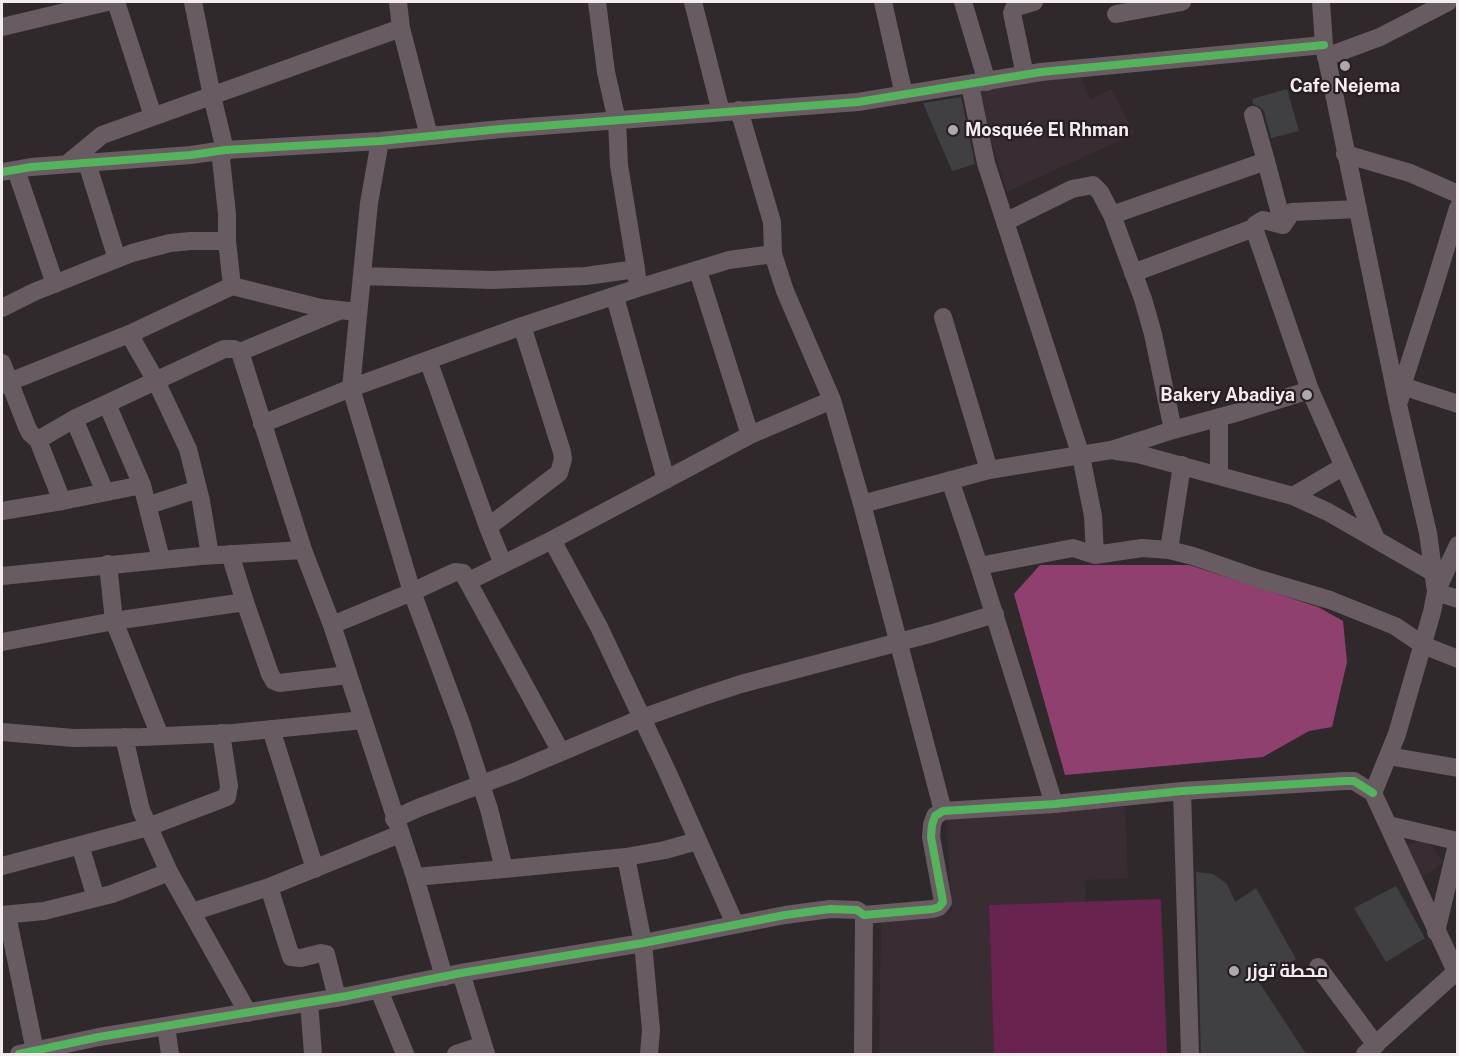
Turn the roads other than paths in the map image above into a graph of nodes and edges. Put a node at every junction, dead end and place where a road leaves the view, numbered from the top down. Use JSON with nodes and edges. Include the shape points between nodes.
{"nodes":[{"id":1,"x":107,"y":2,"type":"edge"},
{"id":2,"x":116,"y":2,"type":"edge"},
{"id":3,"x":193,"y":2,"type":"edge"},
{"id":4,"x":398,"y":2,"type":"edge"},
{"id":5,"x":597,"y":2,"type":"edge"},
{"id":6,"x":693,"y":2,"type":"edge"},
{"id":7,"x":883,"y":2,"type":"edge"},
{"id":8,"x":963,"y":2,"type":"edge"},
{"id":9,"x":1034,"y":2,"type":"edge"},
{"id":10,"x":1182,"y":2,"type":"edge"},
{"id":11,"x":1321,"y":2,"type":"edge"},
{"id":12,"x":1448,"y":2,"type":"edge"},
{"id":13,"x":1161,"y":4,"type":"edge"},
{"id":14,"x":1116,"y":14,"type":"dead end"},
{"id":15,"x":2,"y":27,"type":"edge"},
{"id":16,"x":401,"y":28,"type":"junction"},
{"id":17,"x":1325,"y":51,"type":"junction"},
{"id":18,"x":1025,"y":75,"type":"junction"},
{"id":19,"x":979,"y":83,"type":"junction"},
{"id":20,"x":904,"y":95,"type":"junction"},
{"id":21,"x":212,"y":96,"type":"junction"},
{"id":22,"x":730,"y":111,"type":"junction"},
{"id":23,"x":1253,"y":115,"type":"dead end"},
{"id":24,"x":153,"y":116,"type":"junction"},
{"id":25,"x":617,"y":121,"type":"junction"},
{"id":26,"x":429,"y":136,"type":"junction"},
{"id":27,"x":380,"y":141,"type":"junction"},
{"id":28,"x":225,"y":150,"type":"junction"},
{"id":29,"x":1345,"y":154,"type":"junction"},
{"id":30,"x":1266,"y":161,"type":"junction"},
{"id":31,"x":87,"y":163,"type":"junction"},
{"id":32,"x":67,"y":164,"type":"junction"},
{"id":33,"x":9,"y":171,"type":"edge"},
{"id":34,"x":1458,"y":194,"type":"edge"},
{"id":35,"x":1458,"y":208,"type":"edge"},
{"id":36,"x":1358,"y":209,"type":"junction"},
{"id":37,"x":1112,"y":215,"type":"junction"},
{"id":38,"x":1005,"y":222,"type":"junction"},
{"id":39,"x":1283,"y":225,"type":"junction"},
{"id":40,"x":1254,"y":228,"type":"junction"},
{"id":41,"x":227,"y":241,"type":"junction"},
{"id":42,"x":773,"y":254,"type":"junction"},
{"id":43,"x":117,"y":259,"type":"junction"},
{"id":44,"x":636,"y":269,"type":"junction"},
{"id":45,"x":698,"y":272,"type":"junction"},
{"id":46,"x":1133,"y":273,"type":"junction"},
{"id":47,"x":362,"y":276,"type":"junction"},
{"id":48,"x":55,"y":284,"type":"junction"},
{"id":49,"x":232,"y":286,"type":"junction"},
{"id":50,"x":638,"y":288,"type":"junction"},
{"id":51,"x":615,"y":297,"type":"junction"},
{"id":52,"x":2,"y":308,"type":"edge"},
{"id":53,"x":350,"y":311,"type":"junction"},
{"id":54,"x":943,"y":317,"type":"dead end"},
{"id":55,"x":522,"y":326,"type":"junction"},
{"id":56,"x":129,"y":334,"type":"junction"},
{"id":57,"x":240,"y":352,"type":"junction"},
{"id":58,"x":428,"y":360,"type":"junction"},
{"id":59,"x":2,"y":363,"type":"edge"},
{"id":60,"x":156,"y":381,"type":"junction"},
{"id":61,"x":5,"y":383,"type":"edge"},
{"id":62,"x":1401,"y":386,"type":"junction"},
{"id":63,"x":351,"y":388,"type":"junction"},
{"id":64,"x":1310,"y":390,"type":"junction"},
{"id":65,"x":832,"y":400,"type":"junction"},
{"id":66,"x":107,"y":404,"type":"junction"},
{"id":67,"x":1458,"y":404,"type":"edge"},
{"id":68,"x":1399,"y":409,"type":"junction"},
{"id":69,"x":1219,"y":417,"type":"junction"},
{"id":70,"x":74,"y":419,"type":"junction"},
{"id":71,"x":262,"y":424,"type":"junction"},
{"id":72,"x":1173,"y":430,"type":"junction"},
{"id":73,"x":750,"y":435,"type":"junction"},
{"id":74,"x":38,"y":440,"type":"junction"},
{"id":75,"x":1112,"y":450,"type":"junction"},
{"id":76,"x":1081,"y":456,"type":"junction"},
{"id":77,"x":1182,"y":465,"type":"junction"},
{"id":78,"x":1344,"y":466,"type":"junction"},
{"id":79,"x":989,"y":470,"type":"junction"},
{"id":80,"x":1219,"y":475,"type":"junction"},
{"id":81,"x":666,"y":480,"type":"junction"},
{"id":82,"x":950,"y":480,"type":"junction"},
{"id":83,"x":142,"y":485,"type":"junction"},
{"id":84,"x":198,"y":489,"type":"junction"},
{"id":85,"x":105,"y":492,"type":"junction"},
{"id":86,"x":1293,"y":496,"type":"junction"},
{"id":87,"x":62,"y":501,"type":"junction"},
{"id":88,"x":862,"y":504,"type":"junction"},
{"id":89,"x":149,"y":505,"type":"junction"},
{"id":90,"x":2,"y":511,"type":"edge"},
{"id":91,"x":488,"y":527,"type":"junction"},
{"id":92,"x":1428,"y":533,"type":"junction"},
{"id":93,"x":1376,"y":539,"type":"junction"},
{"id":94,"x":552,"y":540,"type":"junction"},
{"id":95,"x":1458,"y":540,"type":"edge"},
{"id":96,"x":1458,"y":545,"type":"edge"},
{"id":97,"x":303,"y":550,"type":"junction"},
{"id":98,"x":1169,"y":550,"type":"junction"},
{"id":99,"x":230,"y":554,"type":"junction"},
{"id":100,"x":210,"y":555,"type":"junction"},
{"id":101,"x":1095,"y":555,"type":"junction"},
{"id":102,"x":161,"y":560,"type":"junction"},
{"id":103,"x":108,"y":564,"type":"junction"},
{"id":104,"x":503,"y":564,"type":"junction"},
{"id":105,"x":979,"y":566,"type":"junction"},
{"id":106,"x":1434,"y":573,"type":"junction"},
{"id":107,"x":2,"y":576,"type":"edge"},
{"id":108,"x":469,"y":580,"type":"junction"},
{"id":109,"x":412,"y":592,"type":"junction"},
{"id":110,"x":1436,"y":592,"type":"junction"},
{"id":111,"x":1458,"y":599,"type":"edge"},
{"id":112,"x":245,"y":602,"type":"junction"},
{"id":113,"x":995,"y":614,"type":"junction"},
{"id":114,"x":114,"y":621,"type":"junction"},
{"id":115,"x":332,"y":625,"type":"junction"},
{"id":116,"x":2,"y":642,"type":"edge"},
{"id":117,"x":898,"y":642,"type":"junction"},
{"id":118,"x":1423,"y":645,"type":"junction"},
{"id":119,"x":1458,"y":659,"type":"edge"},
{"id":120,"x":348,"y":675,"type":"junction"},
{"id":121,"x":642,"y":718,"type":"junction"},
{"id":122,"x":363,"y":720,"type":"junction"},
{"id":123,"x":271,"y":729,"type":"junction"},
{"id":124,"x":2,"y":732,"type":"edge"},
{"id":125,"x":221,"y":733,"type":"junction"},
{"id":126,"x":160,"y":736,"type":"junction"},
{"id":127,"x":124,"y":737,"type":"junction"},
{"id":128,"x":561,"y":752,"type":"junction"},
{"id":129,"x":1388,"y":756,"type":"junction"},
{"id":130,"x":1458,"y":768,"type":"edge"},
{"id":131,"x":481,"y":785,"type":"junction"},
{"id":132,"x":1182,"y":791,"type":"junction"},
{"id":133,"x":1373,"y":793,"type":"junction"},
{"id":134,"x":1054,"y":804,"type":"junction"},
{"id":135,"x":943,"y":811,"type":"junction"},
{"id":136,"x":1388,"y":825,"type":"junction"},
{"id":137,"x":397,"y":826,"type":"junction"},
{"id":138,"x":148,"y":827,"type":"junction"},
{"id":139,"x":697,"y":841,"type":"junction"},
{"id":140,"x":80,"y":845,"type":"junction"},
{"id":141,"x":1456,"y":847,"type":"edge"},
{"id":142,"x":626,"y":857,"type":"junction"},
{"id":143,"x":2,"y":866,"type":"edge"},
{"id":144,"x":315,"y":869,"type":"junction"},
{"id":145,"x":504,"y":869,"type":"junction"},
{"id":146,"x":169,"y":872,"type":"junction"},
{"id":147,"x":415,"y":877,"type":"junction"},
{"id":148,"x":269,"y":887,"type":"junction"},
{"id":149,"x":96,"y":898,"type":"junction"},
{"id":150,"x":192,"y":912,"type":"junction"},
{"id":151,"x":4,"y":915,"type":"edge"},
{"id":152,"x":864,"y":915,"type":"junction"},
{"id":153,"x":735,"y":924,"type":"junction"},
{"id":154,"x":1436,"y":932,"type":"junction"},
{"id":155,"x":643,"y":943,"type":"junction"},
{"id":156,"x":1318,"y":967,"type":"dead end"},
{"id":157,"x":1457,"y":973,"type":"edge"},
{"id":158,"x":452,"y":975,"type":"junction"},
{"id":159,"x":379,"y":990,"type":"junction"},
{"id":160,"x":337,"y":998,"type":"junction"},
{"id":161,"x":309,"y":1002,"type":"junction"},
{"id":162,"x":248,"y":1013,"type":"junction"},
{"id":163,"x":166,"y":1026,"type":"junction"},
{"id":164,"x":1370,"y":1049,"type":"edge"},
{"id":165,"x":485,"y":1050,"type":"edge"},
{"id":166,"x":27,"y":1053,"type":"edge"},
{"id":167,"x":170,"y":1054,"type":"edge"},
{"id":168,"x":313,"y":1054,"type":"edge"},
{"id":169,"x":405,"y":1054,"type":"edge"},
{"id":170,"x":456,"y":1054,"type":"edge"},
{"id":171,"x":649,"y":1054,"type":"edge"},
{"id":172,"x":863,"y":1054,"type":"edge"},
{"id":173,"x":1190,"y":1054,"type":"edge"}],
"edges":[{"from":1,"to":15,"type":"street"},
{"from":2,"to":24,"type":"street"},
{"from":3,"to":21,"type":"street"},
{"from":4,"to":16,"type":"street"},
{"from":5,"to":25,"type":"street"},
{"from":6,"to":22,"type":"street"},
{"from":7,"to":20,"type":"street"},
{"from":8,"to":19,"type":"street"},
{"from":9,"to":18,"type":"street","via":[[1014,8],[1012,13]]},
{"from":10,"to":13,"type":"street"},
{"from":11,"to":17,"type":"street"},
{"from":12,"to":17,"type":"street","via":[[1380,37]]},
{"from":13,"to":14,"type":"street"},
{"from":16,"to":21,"type":"street"},
{"from":16,"to":26,"type":"street"},
{"from":17,"to":18,"type":"street"},
{"from":17,"to":29,"type":"street"},
{"from":18,"to":19,"type":"street"},
{"from":19,"to":20,"type":"street"},
{"from":19,"to":38,"type":"street","via":[[986,163]]},
{"from":20,"to":22,"type":"street"},
{"from":21,"to":24,"type":"street"},
{"from":21,"to":28,"type":"street"},
{"from":22,"to":25,"type":"street"},
{"from":22,"to":42,"type":"street","via":[[772,222]]},
{"from":23,"to":30,"type":"street"},
{"from":24,"to":32,"type":"street","via":[[102,135]]},
{"from":25,"to":26,"type":"street"},
{"from":25,"to":44,"type":"street"},
{"from":26,"to":27,"type":"street"},
{"from":27,"to":28,"type":"street"},
{"from":27,"to":47,"type":"street"},
{"from":28,"to":31,"type":"street"},
{"from":28,"to":41,"type":"street","via":[[221,159]]},
{"from":29,"to":34,"type":"street","via":[[1410,173]]},
{"from":29,"to":36,"type":"street"},
{"from":30,"to":37,"type":"street"},
{"from":30,"to":39,"type":"street"},
{"from":31,"to":32,"type":"street"},
{"from":31,"to":43,"type":"street"},
{"from":32,"to":33,"type":"street"},
{"from":33,"to":48,"type":"street"},
{"from":35,"to":62,"type":"street"},
{"from":36,"to":39,"type":"street","via":[[1292,212]]},
{"from":36,"to":68,"type":"street"},
{"from":37,"to":38,"type":"street","via":[[1100,192],[1088,185]]},
{"from":37,"to":46,"type":"street"},
{"from":38,"to":76,"type":"street"},
{"from":39,"to":40,"type":"street","via":[[1263,220]]},
{"from":40,"to":46,"type":"street"},
{"from":40,"to":64,"type":"street"},
{"from":41,"to":43,"type":"street","via":[[170,243]]},
{"from":41,"to":49,"type":"street"},
{"from":42,"to":45,"type":"street","via":[[729,260]]},
{"from":42,"to":65,"type":"street"},
{"from":43,"to":48,"type":"street"},
{"from":44,"to":47,"type":"street","via":[[586,276],[492,280]]},
{"from":44,"to":50,"type":"street"},
{"from":45,"to":50,"type":"street"},
{"from":45,"to":73,"type":"street"},
{"from":46,"to":72,"type":"street","via":[[1153,334]]},
{"from":47,"to":53,"type":"street"},
{"from":48,"to":52,"type":"street"},
{"from":49,"to":53,"type":"street"},
{"from":49,"to":56,"type":"street"},
{"from":50,"to":51,"type":"street"},
{"from":51,"to":55,"type":"street"},
{"from":51,"to":81,"type":"street"},
{"from":53,"to":57,"type":"street"},
{"from":53,"to":63,"type":"street"},
{"from":54,"to":79,"type":"street"},
{"from":55,"to":58,"type":"street"},
{"from":55,"to":91,"type":"street","via":[[563,459],[559,473]]},
{"from":56,"to":60,"type":"street"},
{"from":56,"to":61,"type":"street"},
{"from":57,"to":60,"type":"street","via":[[224,349]]},
{"from":57,"to":71,"type":"street"},
{"from":58,"to":63,"type":"street"},
{"from":58,"to":91,"type":"street"},
{"from":59,"to":61,"type":"street"},
{"from":60,"to":66,"type":"street"},
{"from":60,"to":84,"type":"street","via":[[188,449]]},
{"from":61,"to":74,"type":"street","via":[[30,433]]},
{"from":62,"to":67,"type":"street"},
{"from":62,"to":68,"type":"street"},
{"from":63,"to":71,"type":"street"},
{"from":63,"to":109,"type":"street"},
{"from":64,"to":69,"type":"street"},
{"from":64,"to":78,"type":"street"},
{"from":65,"to":73,"type":"street"},
{"from":65,"to":88,"type":"street"},
{"from":66,"to":70,"type":"street"},
{"from":66,"to":83,"type":"street"},
{"from":68,"to":92,"type":"street"},
{"from":69,"to":72,"type":"street"},
{"from":69,"to":80,"type":"street"},
{"from":70,"to":74,"type":"street"},
{"from":70,"to":85,"type":"street"},
{"from":71,"to":97,"type":"street"},
{"from":72,"to":75,"type":"street"},
{"from":73,"to":81,"type":"street"},
{"from":74,"to":87,"type":"street"},
{"from":75,"to":76,"type":"street"},
{"from":75,"to":77,"type":"street"},
{"from":76,"to":79,"type":"street"},
{"from":76,"to":101,"type":"street","via":[[1093,516]]},
{"from":77,"to":80,"type":"street"},
{"from":77,"to":98,"type":"street"},
{"from":78,"to":86,"type":"street"},
{"from":78,"to":93,"type":"street"},
{"from":79,"to":82,"type":"street"},
{"from":80,"to":86,"type":"street"},
{"from":81,"to":94,"type":"street"},
{"from":82,"to":88,"type":"street"},
{"from":82,"to":105,"type":"street"},
{"from":83,"to":85,"type":"street"},
{"from":83,"to":89,"type":"street"},
{"from":84,"to":89,"type":"street"},
{"from":84,"to":100,"type":"street"},
{"from":85,"to":87,"type":"street"},
{"from":86,"to":93,"type":"street"},
{"from":87,"to":90,"type":"street"},
{"from":88,"to":117,"type":"street"},
{"from":89,"to":102,"type":"street"},
{"from":91,"to":104,"type":"street"},
{"from":92,"to":95,"type":"street"},
{"from":92,"to":106,"type":"street"},
{"from":93,"to":106,"type":"street"},
{"from":94,"to":104,"type":"street"},
{"from":94,"to":121,"type":"street"},
{"from":96,"to":110,"type":"street"},
{"from":97,"to":99,"type":"street"},
{"from":97,"to":115,"type":"street"},
{"from":98,"to":101,"type":"street","via":[[1142,548]]},
{"from":98,"to":118,"type":"street","via":[[1330,600],[1395,626]]},
{"from":99,"to":100,"type":"street"},
{"from":99,"to":112,"type":"street"},
{"from":100,"to":102,"type":"street"},
{"from":101,"to":105,"type":"street","via":[[1073,548]]},
{"from":102,"to":103,"type":"street"},
{"from":103,"to":107,"type":"street"},
{"from":103,"to":114,"type":"street"},
{"from":104,"to":108,"type":"street"},
{"from":105,"to":113,"type":"street"},
{"from":106,"to":110,"type":"street"},
{"from":108,"to":109,"type":"street","via":[[463,573],[455,572]]},
{"from":108,"to":128,"type":"street"},
{"from":109,"to":115,"type":"street"},
{"from":109,"to":131,"type":"street"},
{"from":110,"to":111,"type":"street"},
{"from":110,"to":118,"type":"street"},
{"from":112,"to":114,"type":"street"},
{"from":112,"to":120,"type":"street","via":[[274,681]]},
{"from":113,"to":117,"type":"street"},
{"from":113,"to":134,"type":"street"},
{"from":114,"to":116,"type":"street"},
{"from":114,"to":126,"type":"street"},
{"from":115,"to":120,"type":"street"},
{"from":117,"to":121,"type":"street","via":[[741,684]]},
{"from":117,"to":135,"type":"street"},
{"from":118,"to":119,"type":"street"},
{"from":118,"to":129,"type":"street"},
{"from":120,"to":122,"type":"street"},
{"from":121,"to":128,"type":"street"},
{"from":121,"to":139,"type":"street"},
{"from":122,"to":123,"type":"street"},
{"from":122,"to":137,"type":"street"},
{"from":123,"to":125,"type":"street"},
{"from":123,"to":144,"type":"street"},
{"from":124,"to":127,"type":"street","via":[[74,738]]},
{"from":125,"to":126,"type":"street"},
{"from":125,"to":138,"type":"street","via":[[229,786],[226,797]]},
{"from":126,"to":127,"type":"street"},
{"from":127,"to":138,"type":"street","via":[[136,796]]},
{"from":128,"to":131,"type":"street"},
{"from":129,"to":130,"type":"street"},
{"from":129,"to":133,"type":"street"},
{"from":131,"to":137,"type":"street","via":[[418,808]]},
{"from":131,"to":145,"type":"street"},
{"from":132,"to":133,"type":"street","via":[[1345,781]]},
{"from":132,"to":134,"type":"street"},
{"from":132,"to":173,"type":"street"},
{"from":133,"to":136,"type":"street"},
{"from":134,"to":135,"type":"street"},
{"from":135,"to":152,"type":"street","via":[[935,816],[931,837],[943,902],[933,909]]},
{"from":136,"to":141,"type":"street"},
{"from":136,"to":154,"type":"street"},
{"from":137,"to":144,"type":"street"},
{"from":137,"to":147,"type":"street"},
{"from":138,"to":140,"type":"street"},
{"from":138,"to":146,"type":"street"},
{"from":139,"to":142,"type":"street"},
{"from":139,"to":153,"type":"street"},
{"from":140,"to":143,"type":"street"},
{"from":140,"to":149,"type":"street"},
{"from":141,"to":154,"type":"street"},
{"from":142,"to":145,"type":"street"},
{"from":142,"to":155,"type":"street"},
{"from":144,"to":148,"type":"street"},
{"from":145,"to":147,"type":"street"},
{"from":146,"to":149,"type":"street"},
{"from":146,"to":150,"type":"street"},
{"from":147,"to":158,"type":"street"},
{"from":148,"to":150,"type":"street"},
{"from":148,"to":160,"type":"street","via":[[291,957],[326,954]]},
{"from":149,"to":151,"type":"street","via":[[44,911]]},
{"from":150,"to":162,"type":"street"},
{"from":151,"to":166,"type":"street"},
{"from":152,"to":153,"type":"street","via":[[857,910],[830,909]]},
{"from":152,"to":172,"type":"street"},
{"from":153,"to":155,"type":"street"},
{"from":154,"to":157,"type":"street"},
{"from":155,"to":158,"type":"street"},
{"from":155,"to":171,"type":"street","via":[[651,1030]]},
{"from":156,"to":164,"type":"street"},
{"from":157,"to":164,"type":"street"},
{"from":158,"to":159,"type":"street"},
{"from":158,"to":165,"type":"street"},
{"from":159,"to":160,"type":"street"},
{"from":159,"to":169,"type":"street"},
{"from":160,"to":161,"type":"street"},
{"from":161,"to":162,"type":"street"},
{"from":161,"to":168,"type":"street"},
{"from":162,"to":163,"type":"street"},
{"from":163,"to":166,"type":"street"},
{"from":163,"to":167,"type":"street"},
{"from":165,"to":170,"type":"street"}]}
